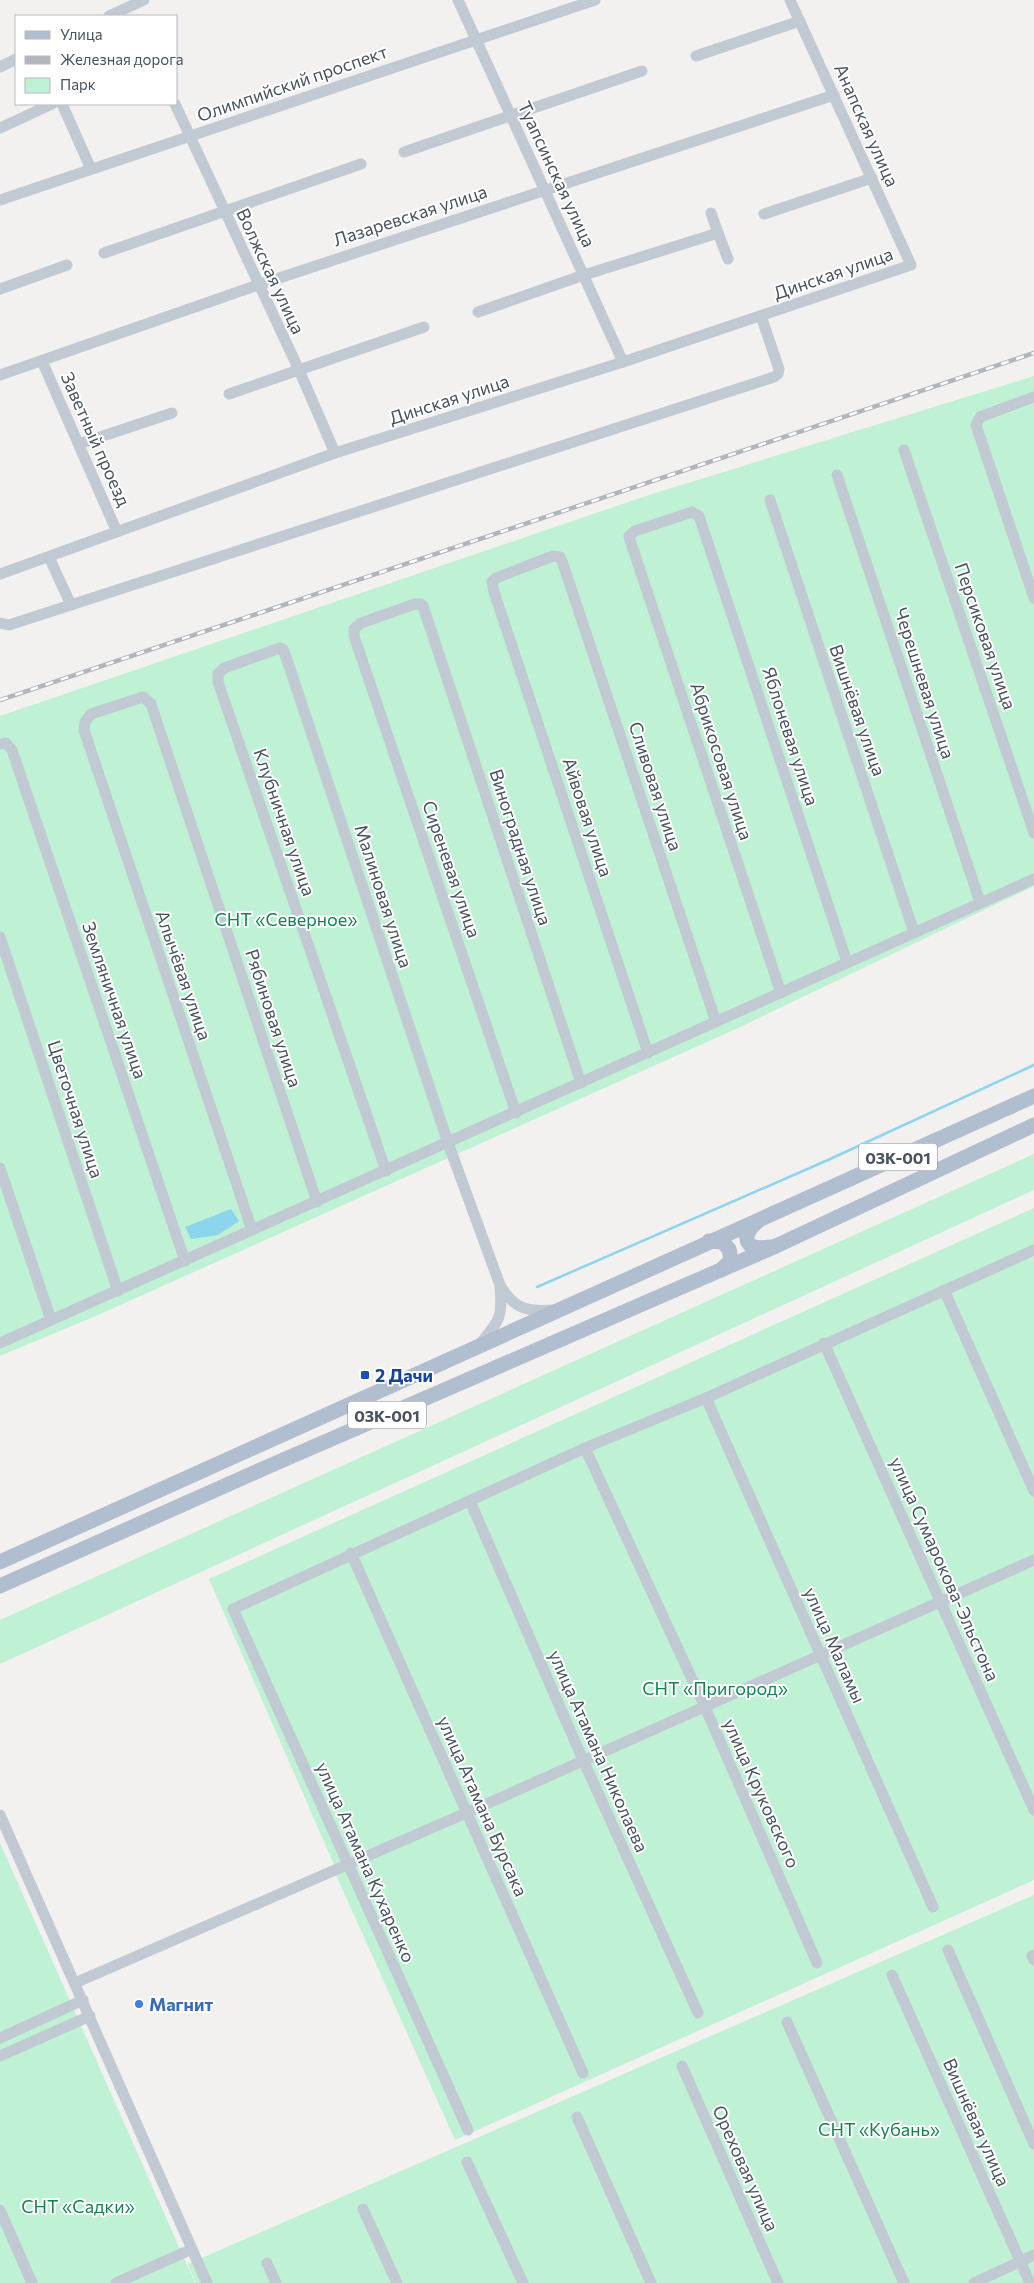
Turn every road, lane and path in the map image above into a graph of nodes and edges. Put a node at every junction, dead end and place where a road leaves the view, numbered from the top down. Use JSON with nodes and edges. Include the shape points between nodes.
{"nodes":[{"id":1,"x":144,"y":0,"type":"edge"},
{"id":2,"x":458,"y":0,"type":"edge"},
{"id":3,"x":595,"y":0,"type":"edge"},
{"id":4,"x":790,"y":0,"type":"edge"},
{"id":5,"x":131,"y":8,"type":"edge"},
{"id":6,"x":112,"y":15,"type":"edge"},
{"id":7,"x":800,"y":21,"type":"junction"},
{"id":8,"x":476,"y":40,"type":"junction"},
{"id":9,"x":696,"y":56,"type":"dead end"},
{"id":10,"x":15,"y":60,"type":"edge"},
{"id":11,"x":0,"y":67,"type":"edge"},
{"id":12,"x":642,"y":71,"type":"dead end"},
{"id":13,"x":834,"y":95,"type":"junction"},
{"id":14,"x":50,"y":105,"type":"edge"},
{"id":15,"x":62,"y":105,"type":"edge"},
{"id":16,"x":175,"y":105,"type":"edge"},
{"id":17,"x":511,"y":116,"type":"junction"},
{"id":18,"x":0,"y":128,"type":"edge"},
{"id":19,"x":190,"y":136,"type":"junction"},
{"id":20,"x":404,"y":152,"type":"dead end"},
{"id":21,"x":361,"y":164,"type":"dead end"},
{"id":22,"x":91,"y":169,"type":"junction"},
{"id":23,"x":872,"y":178,"type":"junction"},
{"id":24,"x":544,"y":189,"type":"junction"},
{"id":25,"x":0,"y":200,"type":"edge"},
{"id":26,"x":225,"y":212,"type":"junction"},
{"id":27,"x":711,"y":213,"type":"dead end"},
{"id":28,"x":764,"y":214,"type":"dead end"},
{"id":29,"x":718,"y":233,"type":"junction"},
{"id":30,"x":104,"y":253,"type":"dead end"},
{"id":31,"x":728,"y":259,"type":"dead end"},
{"id":32,"x":67,"y":265,"type":"dead end"},
{"id":33,"x":911,"y":265,"type":"joint"},
{"id":34,"x":584,"y":275,"type":"junction"},
{"id":35,"x":258,"y":285,"type":"junction"},
{"id":36,"x":0,"y":288,"type":"edge"},
{"id":37,"x":478,"y":312,"type":"dead end"},
{"id":38,"x":761,"y":316,"type":"junction"},
{"id":39,"x":424,"y":327,"type":"dead end"},
{"id":40,"x":42,"y":361,"type":"junction"},
{"id":41,"x":623,"y":362,"type":"junction"},
{"id":42,"x":299,"y":370,"type":"junction"},
{"id":43,"x":0,"y":375,"type":"edge"},
{"id":44,"x":229,"y":394,"type":"dead end"},
{"id":45,"x":1034,"y":397,"type":"edge"},
{"id":46,"x":172,"y":413,"type":"dead end"},
{"id":47,"x":79,"y":444,"type":"junction"},
{"id":48,"x":904,"y":450,"type":"dead end"},
{"id":49,"x":335,"y":453,"type":"junction"},
{"id":50,"x":837,"y":475,"type":"dead end"},
{"id":51,"x":770,"y":500,"type":"dead end"},
{"id":52,"x":117,"y":532,"type":"junction"},
{"id":53,"x":630,"y":540,"type":"joint"},
{"id":54,"x":49,"y":557,"type":"junction"},
{"id":55,"x":562,"y":561,"type":"joint"},
{"id":56,"x":0,"y":574,"type":"edge"},
{"id":57,"x":1034,"y":598,"type":"edge"},
{"id":58,"x":71,"y":605,"type":"junction"},
{"id":59,"x":0,"y":623,"type":"edge"},
{"id":60,"x":354,"y":636,"type":"joint"},
{"id":61,"x":287,"y":660,"type":"joint"},
{"id":62,"x":84,"y":730,"type":"joint"},
{"id":63,"x":0,"y":744,"type":"edge"},
{"id":64,"x":1034,"y":833,"type":"edge"},
{"id":65,"x":1034,"y":879,"type":"edge"},
{"id":66,"x":980,"y":902,"type":"junction"},
{"id":67,"x":914,"y":932,"type":"junction"},
{"id":68,"x":0,"y":937,"type":"edge"},
{"id":69,"x":846,"y":962,"type":"junction"},
{"id":70,"x":781,"y":993,"type":"junction"},
{"id":71,"x":716,"y":1022,"type":"junction"},
{"id":72,"x":648,"y":1053,"type":"junction"},
{"id":73,"x":581,"y":1083,"type":"junction"},
{"id":74,"x":1034,"y":1096,"type":"edge"},
{"id":75,"x":516,"y":1113,"type":"junction"},
{"id":76,"x":1034,"y":1125,"type":"edge"},
{"id":77,"x":448,"y":1143,"type":"junction"},
{"id":78,"x":0,"y":1168,"type":"edge"},
{"id":79,"x":386,"y":1171,"type":"junction"},
{"id":80,"x":317,"y":1202,"type":"junction"},
{"id":81,"x":762,"y":1217,"type":"junction"},
{"id":82,"x":252,"y":1230,"type":"junction"},
{"id":83,"x":709,"y":1241,"type":"junction"},
{"id":84,"x":776,"y":1246,"type":"junction"},
{"id":85,"x":1034,"y":1250,"type":"edge"},
{"id":86,"x":185,"y":1261,"type":"junction"},
{"id":87,"x":721,"y":1270,"type":"junction"},
{"id":88,"x":500,"y":1285,"type":"junction"},
{"id":89,"x":944,"y":1290,"type":"junction"},
{"id":90,"x":118,"y":1291,"type":"junction"},
{"id":91,"x":556,"y":1310,"type":"junction"},
{"id":92,"x":51,"y":1320,"type":"junction"},
{"id":93,"x":0,"y":1343,"type":"edge"},
{"id":94,"x":824,"y":1343,"type":"junction"},
{"id":95,"x":478,"y":1346,"type":"junction"},
{"id":96,"x":706,"y":1398,"type":"junction"},
{"id":97,"x":585,"y":1448,"type":"junction"},
{"id":98,"x":1034,"y":1490,"type":"edge"},
{"id":99,"x":470,"y":1501,"type":"junction"},
{"id":100,"x":351,"y":1553,"type":"junction"},
{"id":101,"x":1034,"y":1560,"type":"edge"},
{"id":102,"x":0,"y":1562,"type":"edge"},
{"id":103,"x":0,"y":1586,"type":"edge"},
{"id":104,"x":940,"y":1600,"type":"junction"},
{"id":105,"x":820,"y":1655,"type":"junction"},
{"id":106,"x":705,"y":1707,"type":"junction"},
{"id":107,"x":583,"y":1760,"type":"junction"},
{"id":108,"x":1034,"y":1810,"type":"edge"},
{"id":109,"x":466,"y":1813,"type":"junction"},
{"id":110,"x":0,"y":1814,"type":"edge"},
{"id":111,"x":348,"y":1864,"type":"junction"},
{"id":112,"x":933,"y":1907,"type":"dead end"},
{"id":113,"x":948,"y":1950,"type":"dead end"},
{"id":114,"x":817,"y":1962,"type":"dead end"},
{"id":115,"x":892,"y":1975,"type":"dead end"},
{"id":116,"x":75,"y":1983,"type":"junction"},
{"id":117,"x":83,"y":2000,"type":"junction"},
{"id":118,"x":698,"y":2013,"type":"dead end"},
{"id":119,"x":90,"y":2016,"type":"junction"},
{"id":120,"x":787,"y":2022,"type":"dead end"},
{"id":121,"x":0,"y":2038,"type":"edge"},
{"id":122,"x":0,"y":2056,"type":"edge"},
{"id":123,"x":682,"y":2066,"type":"dead end"},
{"id":124,"x":583,"y":2073,"type":"dead end"},
{"id":125,"x":577,"y":2118,"type":"dead end"},
{"id":126,"x":468,"y":2130,"type":"dead end"},
{"id":127,"x":1034,"y":2144,"type":"edge"},
{"id":128,"x":467,"y":2162,"type":"dead end"},
{"id":129,"x":363,"y":2209,"type":"dead end"},
{"id":130,"x":0,"y":2210,"type":"edge"},
{"id":131,"x":192,"y":2249,"type":"junction"},
{"id":132,"x":1034,"y":2255,"type":"edge"},
{"id":133,"x":1020,"y":2261,"type":"junction"},
{"id":134,"x":267,"y":2263,"type":"dead end"},
{"id":135,"x":202,"y":2282,"type":"edge"},
{"id":136,"x":32,"y":2283,"type":"edge"},
{"id":137,"x":116,"y":2283,"type":"edge"},
{"id":138,"x":276,"y":2283,"type":"edge"},
{"id":139,"x":397,"y":2283,"type":"edge"},
{"id":140,"x":523,"y":2283,"type":"edge"},
{"id":141,"x":651,"y":2283,"type":"edge"},
{"id":142,"x":778,"y":2283,"type":"edge"},
{"id":143,"x":904,"y":2283,"type":"edge"},
{"id":144,"x":974,"y":2283,"type":"edge"},
{"id":145,"x":1030,"y":2283,"type":"edge"}],
"edges":[{"from":1,"to":5,"type":"street"},
{"from":2,"to":8,"type":"street","name":"Туапсинская улица"},
{"from":3,"to":8,"type":"street","name":"Олимпийский проспект"},
{"from":4,"to":7,"type":"street","name":"Анапская улица"},
{"from":5,"to":6,"type":"street"},
{"from":7,"to":9,"type":"street"},
{"from":7,"to":13,"type":"street","name":"Анапская улица"},
{"from":8,"to":17,"type":"street","name":"Туапсинская улица"},
{"from":8,"to":19,"type":"street","name":"Олимпийский проспект"},
{"from":10,"to":11,"type":"street"},
{"from":12,"to":17,"type":"street"},
{"from":13,"to":23,"type":"street","name":"Анапская улица"},
{"from":13,"to":24,"type":"street","name":"Лазаревская улица"},
{"from":14,"to":18,"type":"street"},
{"from":15,"to":22,"type":"street"},
{"from":16,"to":19,"type":"street","name":"Волжская улица"},
{"from":17,"to":20,"type":"street"},
{"from":17,"to":24,"type":"street","name":"Туапсинская улица"},
{"from":19,"to":22,"type":"street","name":"Олимпийский проспект"},
{"from":19,"to":26,"type":"street","name":"Волжская улица"},
{"from":21,"to":26,"type":"street"},
{"from":22,"to":25,"type":"street","name":"Олимпийский проспект"},
{"from":23,"to":28,"type":"street"},
{"from":23,"to":33,"type":"street","name":"Анапская улица"},
{"from":24,"to":34,"type":"street","name":"Туапсинская улица"},
{"from":24,"to":35,"type":"street","name":"Лазаревская улица"},
{"from":26,"to":30,"type":"street"},
{"from":26,"to":35,"type":"street","name":"Волжская улица"},
{"from":27,"to":29,"type":"street"},
{"from":29,"to":31,"type":"street"},
{"from":29,"to":34,"type":"street"},
{"from":32,"to":36,"type":"street"},
{"from":33,"to":38,"type":"street","name":"Динская улица"},
{"from":34,"to":37,"type":"street"},
{"from":34,"to":41,"type":"street","name":"Туапсинская улица"},
{"from":35,"to":40,"type":"street","name":"Лазаревская улица"},
{"from":35,"to":42,"type":"street","name":"Волжская улица"},
{"from":38,"to":41,"type":"street","name":"Динская улица"},
{"from":38,"to":58,"type":"street","via":[[778,369],[774,377]]},
{"from":39,"to":42,"type":"street"},
{"from":40,"to":43,"type":"street","name":"Лазаревская улица"},
{"from":40,"to":47,"type":"street","name":"Заветный проезд"},
{"from":41,"to":49,"type":"street","name":"Динская улица"},
{"from":42,"to":44,"type":"street"},
{"from":42,"to":49,"type":"street","name":"Волжская улица"},
{"from":45,"to":57,"type":"street","via":[[977,420],[977,430]]},
{"from":46,"to":47,"type":"street"},
{"from":47,"to":52,"type":"street","name":"Заветный проезд"},
{"from":48,"to":64,"type":"street","name":"Персиковая улица"},
{"from":49,"to":52,"type":"street","name":"Динская улица"},
{"from":50,"to":66,"type":"street","name":"Черешневая улица"},
{"from":51,"to":67,"type":"street","name":"Вишнёвая улица"},
{"from":52,"to":54,"type":"street","name":"Динская улица"},
{"from":53,"to":69,"type":"street","name":"Яблоневая улица","via":[[629,536],[635,531],[692,512],[697,513],[701,520]]},
{"from":53,"to":70,"type":"street","name":"Абрикосовая улица"},
{"from":54,"to":56,"type":"street","name":"Динская улица"},
{"from":54,"to":58,"type":"street"},
{"from":55,"to":71,"type":"street","name":"Сливовая улица"},
{"from":55,"to":72,"type":"street","name":"Айвовая улица","via":[[560,557],[553,556],[492,582]]},
{"from":58,"to":59,"type":"street","via":[[9,625]]},
{"from":60,"to":73,"type":"street","name":"Виноградная улица","via":[[354,629],[362,622],[415,604],[423,606]]},
{"from":60,"to":75,"type":"street","name":"Сиреневая улица"},
{"from":61,"to":77,"type":"street","name":"Малиновая улица"},
{"from":61,"to":79,"type":"street","name":"Клубничная улица","via":[[283,649],[275,649],[224,668],[218,674],[218,682]]},
{"from":62,"to":80,"type":"street","name":"Рябиновая улица","via":[[91,714],[143,697],[151,704]]},
{"from":62,"to":82,"type":"street","name":"Алычёвая улица"},
{"from":63,"to":86,"type":"street","name":"Земляничная улица","via":[[6,742],[12,750]]},
{"from":65,"to":66,"type":"street"},
{"from":66,"to":67,"type":"street"},
{"from":67,"to":69,"type":"street"},
{"from":68,"to":90,"type":"street","name":"Цветочная улица"},
{"from":69,"to":70,"type":"street"},
{"from":70,"to":71,"type":"street"},
{"from":71,"to":72,"type":"street"},
{"from":72,"to":73,"type":"street"},
{"from":73,"to":75,"type":"street"},
{"from":74,"to":81,"type":"main road","number":"03К-001"},
{"from":75,"to":77,"type":"street"},
{"from":76,"to":84,"type":"main road","number":"03К-001"},
{"from":77,"to":79,"type":"street"},
{"from":77,"to":88,"type":"street","name":"Малиновая улица"},
{"from":78,"to":92,"type":"street"},
{"from":79,"to":80,"type":"street"},
{"from":80,"to":82,"type":"street"},
{"from":81,"to":83,"type":"main road","number":"03К-001"},
{"from":81,"to":84,"type":"main road","number":"03К-001","via":[[747,1232],[748,1241],[758,1249]]},
{"from":82,"to":86,"type":"street"},
{"from":83,"to":87,"type":"main road","via":[[722,1242],[729,1249],[731,1260]]},
{"from":83,"to":91,"type":"main road","number":"03К-001"},
{"from":84,"to":87,"type":"main road","number":"03К-001"},
{"from":85,"to":89,"type":"street"},
{"from":86,"to":90,"type":"street"},
{"from":87,"to":103,"type":"main road","number":"03К-001"},
{"from":88,"to":91,"type":"street","via":[[508,1299],[520,1307],[536,1311]]},
{"from":88,"to":95,"type":"street","via":[[498,1322]]},
{"from":89,"to":94,"type":"street"},
{"from":89,"to":98,"type":"street"},
{"from":90,"to":92,"type":"street"},
{"from":91,"to":95,"type":"main road","number":"03К-001"},
{"from":92,"to":93,"type":"street"},
{"from":94,"to":96,"type":"street"},
{"from":94,"to":104,"type":"street","name":"улица Сумарокова-Эльстона"},
{"from":95,"to":102,"type":"main road","number":"03К-001"},
{"from":96,"to":97,"type":"street"},
{"from":96,"to":105,"type":"street","name":"улица Маламы"},
{"from":97,"to":99,"type":"street"},
{"from":97,"to":106,"type":"street","name":"улица Круковского"},
{"from":99,"to":100,"type":"street"},
{"from":99,"to":107,"type":"street","name":"улица Атамана Николаева"},
{"from":100,"to":109,"type":"street","name":"улица Атамана Бурсака"},
{"from":100,"to":111,"type":"street","name":"улица Атамана Кухаренко","via":[[233,1609]]},
{"from":101,"to":104,"type":"street"},
{"from":104,"to":105,"type":"street"},
{"from":104,"to":108,"type":"street","name":"улица Сумарокова-Эльстона"},
{"from":105,"to":106,"type":"street"},
{"from":105,"to":112,"type":"street","name":"улица Маламы"},
{"from":106,"to":107,"type":"street"},
{"from":106,"to":114,"type":"street","name":"улица Круковского"},
{"from":107,"to":109,"type":"street"},
{"from":107,"to":118,"type":"street","name":"улица Атамана Николаева"},
{"from":109,"to":111,"type":"street"},
{"from":109,"to":124,"type":"street","name":"улица Атамана Бурсака"},
{"from":110,"to":116,"type":"street"},
{"from":111,"to":116,"type":"street"},
{"from":111,"to":126,"type":"street","name":"улица Атамана Кухаренко"},
{"from":113,"to":127,"type":"street"},
{"from":115,"to":133,"type":"street","name":"Вишнёвая улица"},
{"from":116,"to":117,"type":"street"},
{"from":117,"to":119,"type":"street"},
{"from":117,"to":121,"type":"street"},
{"from":119,"to":122,"type":"street"},
{"from":119,"to":131,"type":"street"},
{"from":120,"to":143,"type":"street"},
{"from":123,"to":142,"type":"street","name":"Ореховая улица"},
{"from":125,"to":141,"type":"street"},
{"from":128,"to":140,"type":"street"},
{"from":129,"to":139,"type":"street"},
{"from":130,"to":136,"type":"street"},
{"from":131,"to":135,"type":"street"},
{"from":131,"to":137,"type":"street"},
{"from":132,"to":133,"type":"street"},
{"from":133,"to":144,"type":"street"},
{"from":133,"to":145,"type":"street","name":"Вишнёвая улица"},
{"from":134,"to":138,"type":"street"}]}
